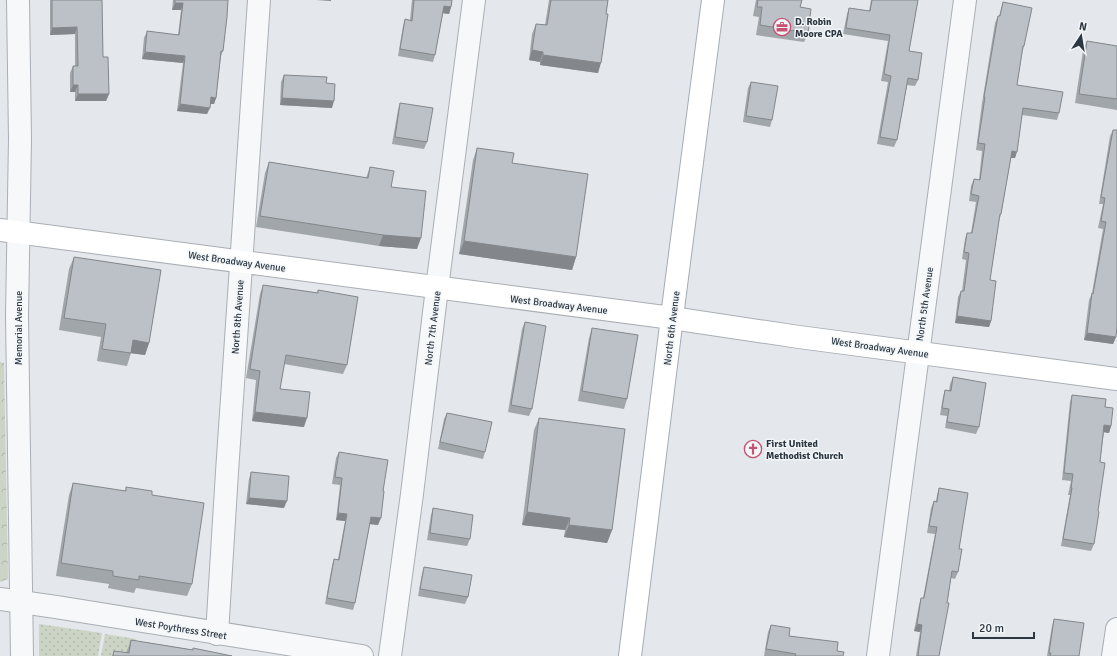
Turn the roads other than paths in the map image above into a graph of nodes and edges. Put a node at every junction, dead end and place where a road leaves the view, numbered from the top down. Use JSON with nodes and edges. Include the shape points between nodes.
{"nodes":[{"id":1,"x":18,"y":0,"type":"edge"},
{"id":2,"x":260,"y":0,"type":"edge"},
{"id":3,"x":474,"y":0,"type":"edge"},
{"id":4,"x":713,"y":0,"type":"edge"},
{"id":5,"x":965,"y":0,"type":"edge"},
{"id":6,"x":9,"y":231,"type":"edge"},
{"id":7,"x":241,"y":261,"type":"junction"},
{"id":8,"x":437,"y":288,"type":"junction"},
{"id":9,"x":672,"y":318,"type":"junction"},
{"id":10,"x":918,"y":352,"type":"junction"},
{"id":11,"x":1117,"y":379,"type":"edge"},
{"id":12,"x":0,"y":599,"type":"edge"},
{"id":13,"x":21,"y":603,"type":"junction"},
{"id":14,"x":1117,"y":629,"type":"edge"},
{"id":15,"x":217,"y":634,"type":"junction"},
{"id":16,"x":22,"y":656,"type":"edge"},
{"id":17,"x":362,"y":656,"type":"edge"},
{"id":18,"x":390,"y":656,"type":"edge"},
{"id":19,"x":630,"y":656,"type":"edge"},
{"id":20,"x":878,"y":656,"type":"edge"},
{"id":21,"x":1113,"y":656,"type":"edge"}],
"edges":[{"from":1,"to":6,"type":"street","name":"Memorial Avenue","via":[[20,131]]},
{"from":2,"to":7,"type":"street","name":"North 8th Avenue"},
{"from":3,"to":8,"type":"street","name":"North 7th Avenue"},
{"from":4,"to":9,"type":"main road","name":"North 6th Avenue"},
{"from":5,"to":10,"type":"street","name":"North 5th Avenue"},
{"from":6,"to":7,"type":"main road","name":"West Broadway Avenue"},
{"from":6,"to":13,"type":"street","name":"Memorial Avenue","via":[[18,316]]},
{"from":7,"to":8,"type":"main road","name":"West Broadway Avenue"},
{"from":7,"to":15,"type":"street","name":"North 8th Avenue"},
{"from":8,"to":9,"type":"main road","name":"West Broadway Avenue"},
{"from":8,"to":18,"type":"street","name":"North 7th Avenue"},
{"from":9,"to":10,"type":"main road","name":"West Broadway Avenue"},
{"from":9,"to":19,"type":"main road","name":"North 6th Avenue"},
{"from":10,"to":11,"type":"main road","name":"West Broadway Avenue"},
{"from":10,"to":20,"type":"street","name":"North 5th Avenue"},
{"from":12,"to":13,"type":"street","name":"West Poythress Street"},
{"from":13,"to":15,"type":"street","name":"West Poythress Street"},
{"from":13,"to":16,"type":"street","name":"Memorial Avenue"},
{"from":14,"to":21,"type":"street"},
{"from":15,"to":17,"type":"street","name":"West Poythress Street"}]}
